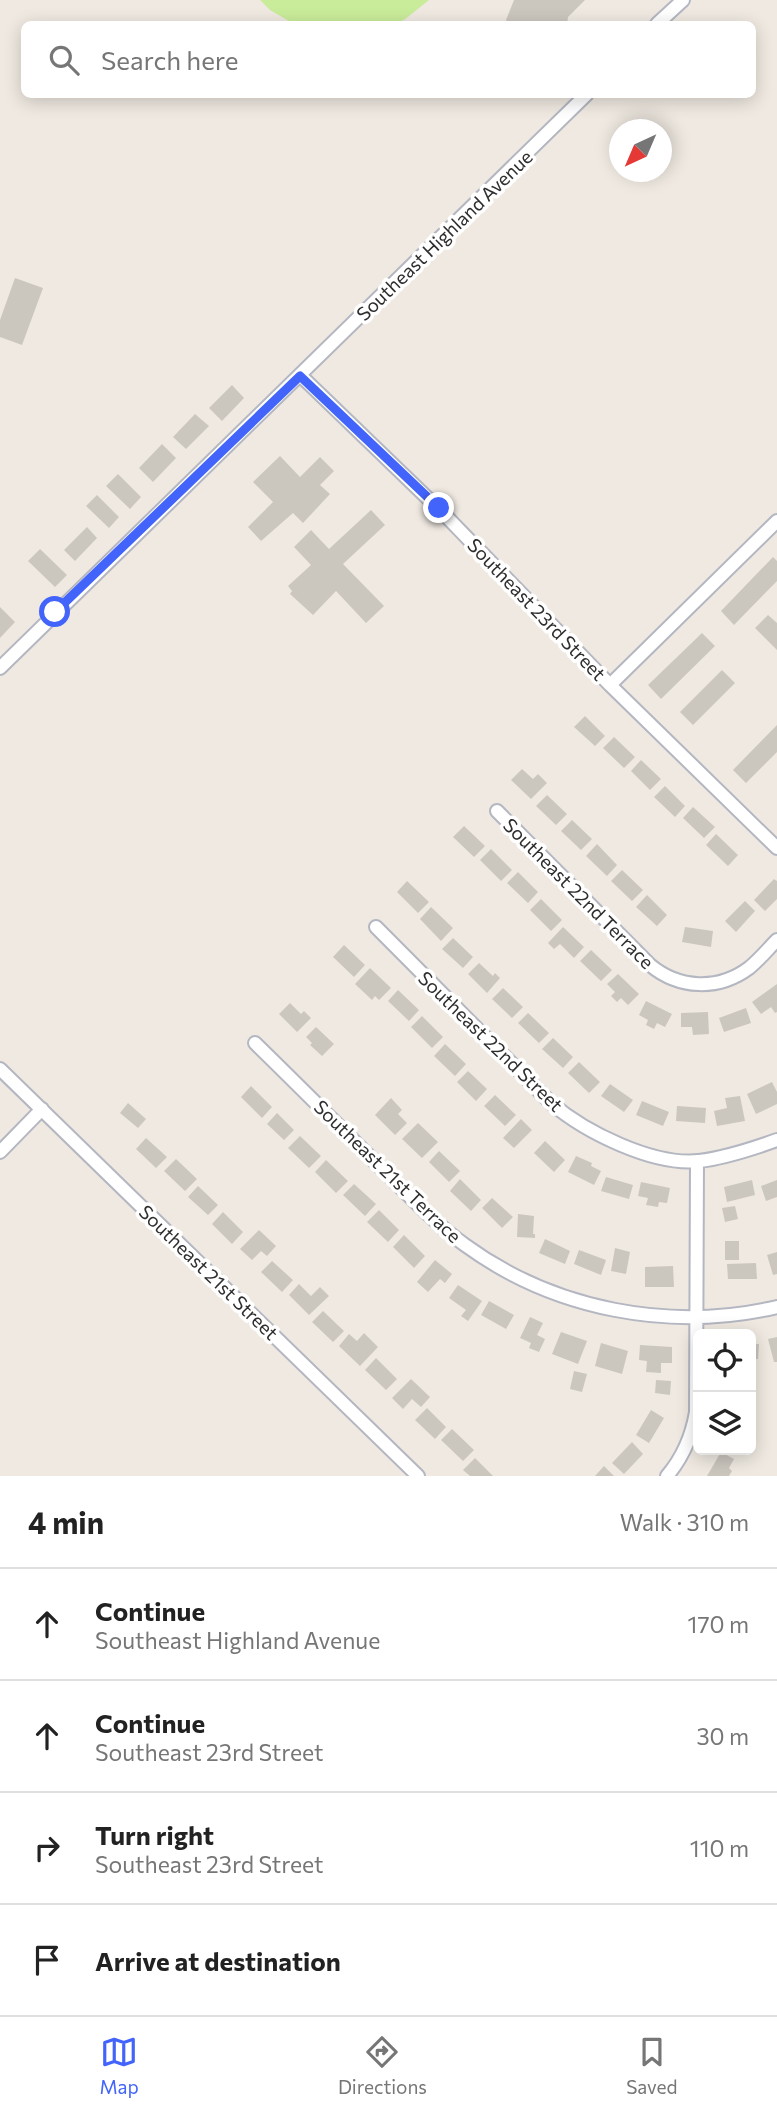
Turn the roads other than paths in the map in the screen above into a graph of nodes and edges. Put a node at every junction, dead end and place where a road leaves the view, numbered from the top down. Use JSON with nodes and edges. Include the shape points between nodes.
{"nodes":[{"id":1,"x":682,"y":0,"type":"edge"},
{"id":2,"x":660,"y":21,"type":"edge"},
{"id":3,"x":583,"y":98,"type":"edge"},
{"id":4,"x":300,"y":376,"type":"junction"},
{"id":5,"x":777,"y":521,"type":"edge"},
{"id":6,"x":0,"y":668,"type":"edge"},
{"id":7,"x":610,"y":685,"type":"junction"},
{"id":8,"x":497,"y":811,"type":"dead end"},
{"id":9,"x":777,"y":848,"type":"edge"},
{"id":10,"x":376,"y":927,"type":"dead end"},
{"id":11,"x":777,"y":940,"type":"edge"},
{"id":12,"x":255,"y":1043,"type":"dead end"},
{"id":13,"x":0,"y":1069,"type":"edge"},
{"id":14,"x":42,"y":1109,"type":"junction"},
{"id":15,"x":777,"y":1140,"type":"edge"},
{"id":16,"x":0,"y":1152,"type":"edge"},
{"id":17,"x":697,"y":1161,"type":"junction"},
{"id":18,"x":777,"y":1307,"type":"edge"},
{"id":19,"x":696,"y":1317,"type":"junction"},
{"id":20,"x":418,"y":1476,"type":"edge"},
{"id":21,"x":667,"y":1476,"type":"edge"}],
"edges":[{"from":1,"to":2,"type":"street"},
{"from":3,"to":4,"type":"street","name":"Southeast Highland Avenue"},
{"from":4,"to":6,"type":"street"},
{"from":4,"to":7,"type":"street","name":"Southeast 23rd Street","via":[[442,512]]},
{"from":5,"to":7,"type":"street"},
{"from":7,"to":9,"type":"street","name":"Southeast 23rd Street"},
{"from":8,"to":11,"type":"street","name":"Southeast 22nd Terrace","via":[[658,971],[675,980],[702,984],[731,978]]},
{"from":10,"to":17,"type":"street","name":"Southeast 22nd Street","via":[[573,1120],[626,1147]]},
{"from":12,"to":19,"type":"street","name":"Southeast 21st Terrace","via":[[430,1216],[490,1262],[544,1290],[600,1307]]},
{"from":13,"to":14,"type":"street","name":"Southeast 21st Street"},
{"from":14,"to":16,"type":"street"},
{"from":14,"to":20,"type":"street","name":"Southeast 21st Street"},
{"from":15,"to":17,"type":"street","name":"Southeast 22nd Street"},
{"from":17,"to":19,"type":"street"},
{"from":18,"to":19,"type":"street","name":"Southeast 21st Terrace"},
{"from":19,"to":21,"type":"street","via":[[694,1423],[682,1455]]}]}
